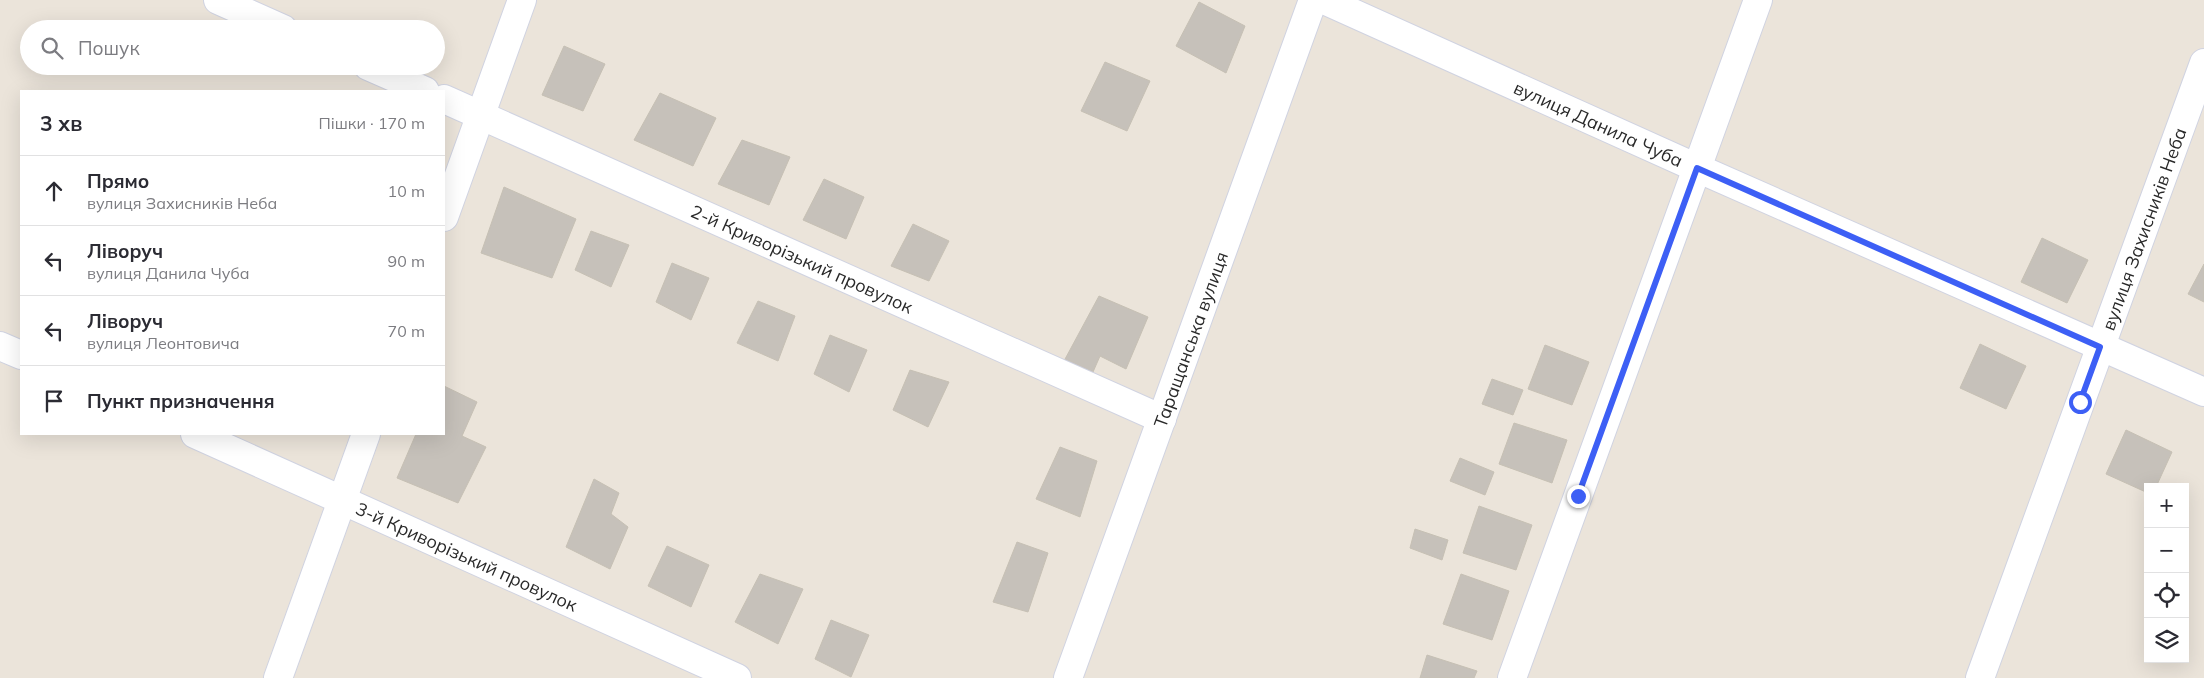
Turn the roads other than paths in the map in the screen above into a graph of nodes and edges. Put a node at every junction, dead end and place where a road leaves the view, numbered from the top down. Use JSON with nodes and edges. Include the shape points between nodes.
{"nodes":[{"id":1,"x":218,"y":0,"type":"edge"},
{"id":2,"x":522,"y":0,"type":"edge"},
{"id":3,"x":1313,"y":0,"type":"edge"},
{"id":4,"x":1324,"y":0,"type":"edge"},
{"id":5,"x":1758,"y":0,"type":"edge"},
{"id":6,"x":263,"y":20,"type":"edge"},
{"id":7,"x":2204,"y":64,"type":"edge"},
{"id":8,"x":389,"y":75,"type":"edge"},
{"id":9,"x":423,"y":90,"type":"edge"},
{"id":10,"x":445,"y":99,"type":"edge"},
{"id":11,"x":480,"y":115,"type":"junction"},
{"id":12,"x":1697,"y":168,"type":"junction"},
{"id":13,"x":445,"y":214,"type":"edge"},
{"id":14,"x":0,"y":346,"type":"edge"},
{"id":15,"x":2100,"y":347,"type":"junction"},
{"id":16,"x":20,"y":356,"type":"edge"},
{"id":17,"x":2204,"y":392,"type":"edge"},
{"id":18,"x":1162,"y":419,"type":"junction"},
{"id":19,"x":197,"y":435,"type":"edge"},
{"id":20,"x":366,"y":435,"type":"edge"},
{"id":21,"x":342,"y":500,"type":"junction"},
{"id":22,"x":278,"y":678,"type":"edge"},
{"id":23,"x":737,"y":678,"type":"edge"},
{"id":24,"x":1068,"y":678,"type":"edge"},
{"id":25,"x":1512,"y":678,"type":"edge"},
{"id":26,"x":1980,"y":678,"type":"edge"}],
"edges":[{"from":1,"to":6,"type":"street"},
{"from":2,"to":11,"type":"street"},
{"from":3,"to":18,"type":"street","name":"Таращанська вулиця"},
{"from":4,"to":12,"type":"street","name":"вулиця Данила Чуба"},
{"from":5,"to":12,"type":"street"},
{"from":7,"to":15,"type":"street","name":"вулиця Захисників Неба"},
{"from":8,"to":9,"type":"street"},
{"from":10,"to":11,"type":"street","name":"2-й Криворізький провулок"},
{"from":11,"to":13,"type":"street"},
{"from":11,"to":18,"type":"street","name":"2-й Криворізький провулок"},
{"from":12,"to":15,"type":"street","name":"вулиця Данила Чуба"},
{"from":12,"to":25,"type":"street"},
{"from":14,"to":16,"type":"street"},
{"from":15,"to":17,"type":"street","name":"вулиця Данила Чуба"},
{"from":15,"to":26,"type":"street","name":"вулиця Захисників Неба"},
{"from":18,"to":24,"type":"street","name":"Таращанська вулиця"},
{"from":19,"to":21,"type":"street","name":"3-й Криворізький провулок"},
{"from":20,"to":21,"type":"street"},
{"from":21,"to":22,"type":"street"},
{"from":21,"to":23,"type":"street","name":"3-й Криворізький провулок"}]}
